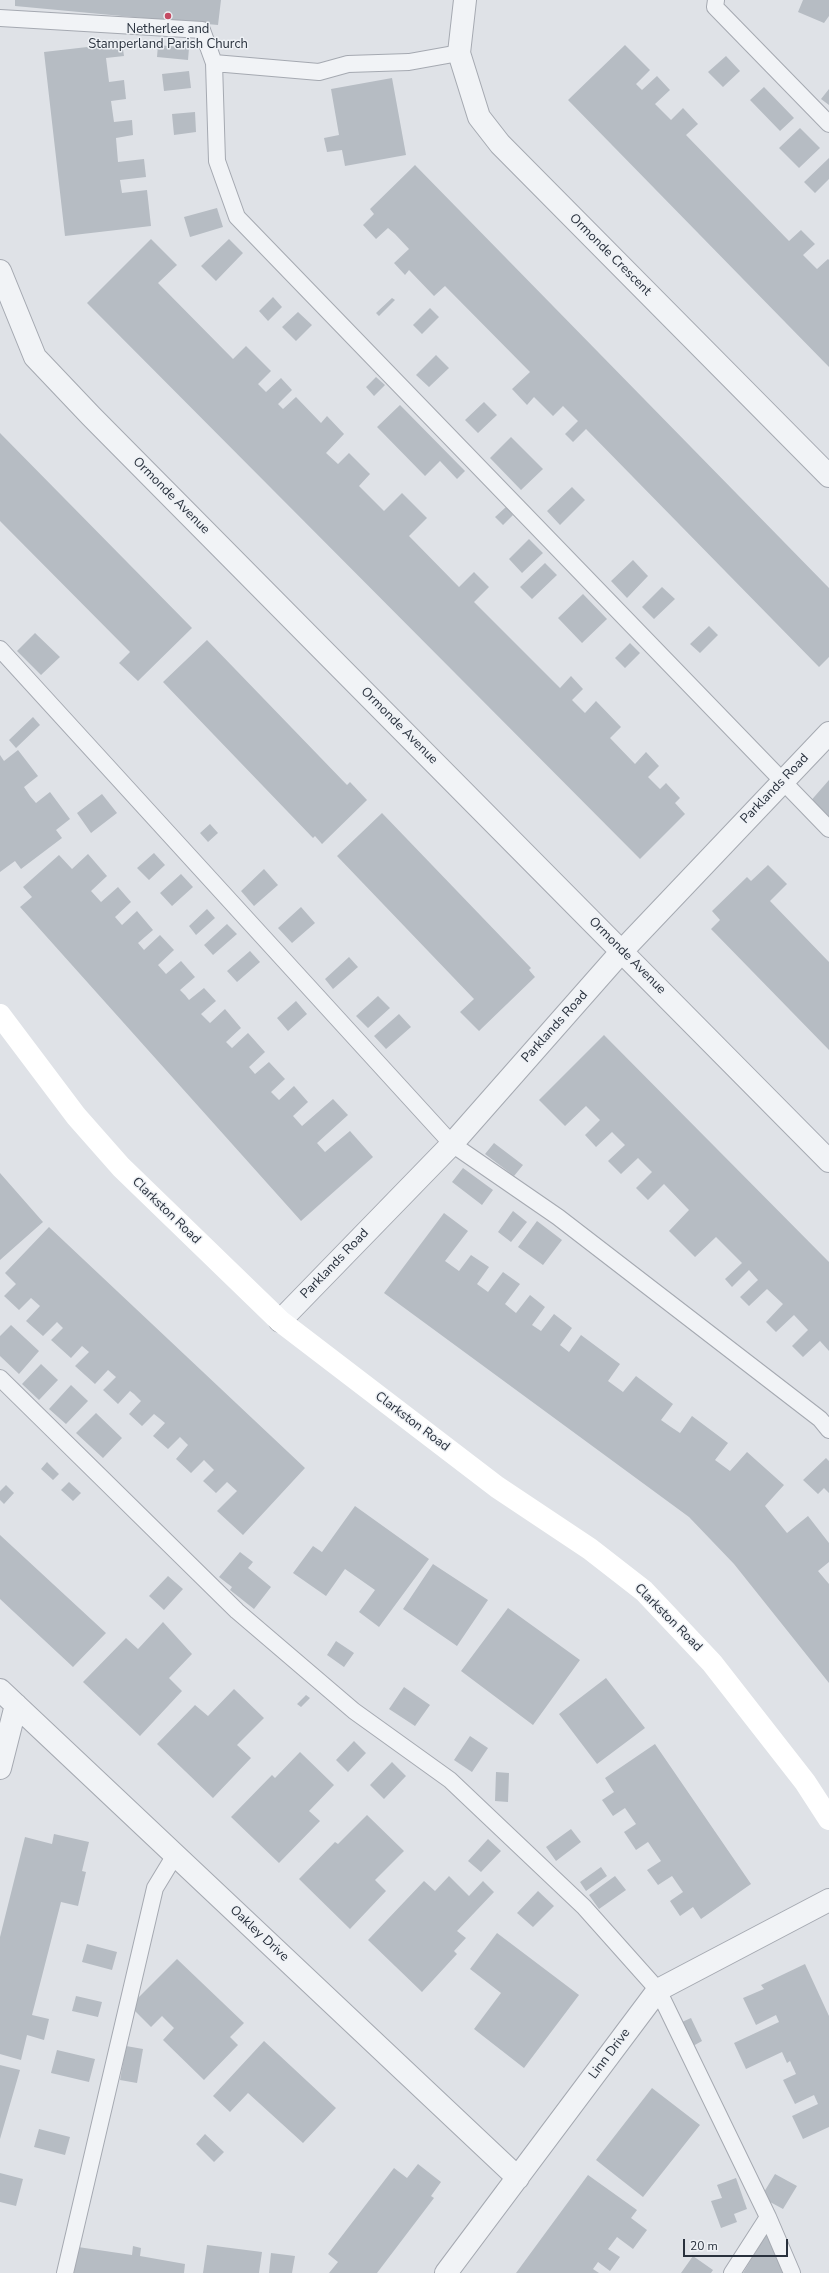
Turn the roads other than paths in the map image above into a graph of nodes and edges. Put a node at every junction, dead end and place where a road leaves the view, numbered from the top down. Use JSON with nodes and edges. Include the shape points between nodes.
{"nodes":[{"id":1,"x":465,"y":0,"type":"edge"},
{"id":2,"x":716,"y":0,"type":"edge"},
{"id":3,"x":0,"y":18,"type":"edge"},
{"id":4,"x":458,"y":53,"type":"junction"},
{"id":5,"x":214,"y":63,"type":"junction"},
{"id":6,"x":829,"y":124,"type":"edge"},
{"id":7,"x":0,"y":271,"type":"edge"},
{"id":8,"x":829,"y":476,"type":"edge"},
{"id":9,"x":0,"y":649,"type":"edge"},
{"id":10,"x":829,"y":732,"type":"edge"},
{"id":11,"x":783,"y":779,"type":"junction"},
{"id":12,"x":829,"y":829,"type":"edge"},
{"id":13,"x":622,"y":951,"type":"junction"},
{"id":14,"x":0,"y":1015,"type":"edge"},
{"id":15,"x":452,"y":1144,"type":"junction"},
{"id":16,"x":829,"y":1161,"type":"edge"},
{"id":17,"x":280,"y":1320,"type":"junction"},
{"id":18,"x":0,"y":1378,"type":"edge"},
{"id":19,"x":829,"y":1430,"type":"edge"},
{"id":20,"x":0,"y":1690,"type":"edge"},
{"id":21,"x":16,"y":1705,"type":"junction"},
{"id":22,"x":0,"y":1768,"type":"edge"},
{"id":23,"x":829,"y":1819,"type":"edge"},
{"id":24,"x":175,"y":1854,"type":"junction"},
{"id":25,"x":829,"y":1900,"type":"edge"},
{"id":26,"x":658,"y":1990,"type":"junction"},
{"id":27,"x":518,"y":2178,"type":"junction"},
{"id":28,"x":768,"y":2217,"type":"junction"},
{"id":29,"x":65,"y":2273,"type":"edge"},
{"id":30,"x":446,"y":2273,"type":"edge"},
{"id":31,"x":732,"y":2273,"type":"edge"},
{"id":32,"x":792,"y":2273,"type":"edge"}],
"edges":[{"from":1,"to":4,"type":"street","name":"Ormonde Crescent"},
{"from":2,"to":6,"type":"lane","via":[[715,6]]},
{"from":3,"to":5,"type":"lane","via":[[202,30]]},
{"from":4,"to":5,"type":"lane","via":[[409,62],[348,64],[319,72]]},
{"from":4,"to":8,"type":"street","name":"Ormonde Crescent","via":[[479,117],[500,144]]},
{"from":5,"to":11,"type":"lane","via":[[217,161],[237,217]]},
{"from":7,"to":13,"type":"street","name":"Ormonde Avenue","via":[[36,357],[102,428]]},
{"from":9,"to":15,"type":"lane"},
{"from":10,"to":11,"type":"street","name":"Parklands Road"},
{"from":11,"to":12,"type":"lane"},
{"from":11,"to":13,"type":"street","name":"Parklands Road"},
{"from":13,"to":15,"type":"street","name":"Parklands Road"},
{"from":13,"to":16,"type":"street","name":"Ormonde Avenue"},
{"from":14,"to":17,"type":"main road","name":"Clarkston Road","via":[[76,1116],[121,1167]]},
{"from":15,"to":17,"type":"street","name":"Parklands Road"},
{"from":15,"to":19,"type":"lane","via":[[558,1218],[820,1419]]},
{"from":17,"to":23,"type":"main road","name":"Clarkston Road","via":[[497,1487],[590,1549],[644,1591],[717,1669],[805,1782]]},
{"from":18,"to":26,"type":"lane","via":[[237,1611],[354,1711],[456,1786],[584,1907]]},
{"from":20,"to":21,"type":"street","name":"Oakley Drive"},
{"from":21,"to":22,"type":"street"},
{"from":21,"to":24,"type":"street","name":"Oakley Drive"},
{"from":24,"to":27,"type":"street","name":"Oakley Drive"},
{"from":24,"to":29,"type":"lane","via":[[155,1888]]},
{"from":25,"to":26,"type":"street","name":"Linn Drive"},
{"from":26,"to":27,"type":"street","name":"Linn Drive"},
{"from":26,"to":28,"type":"lane"},
{"from":27,"to":30,"type":"street","name":"Linn Drive"},
{"from":28,"to":31,"type":"lane"},
{"from":28,"to":32,"type":"lane"}]}
